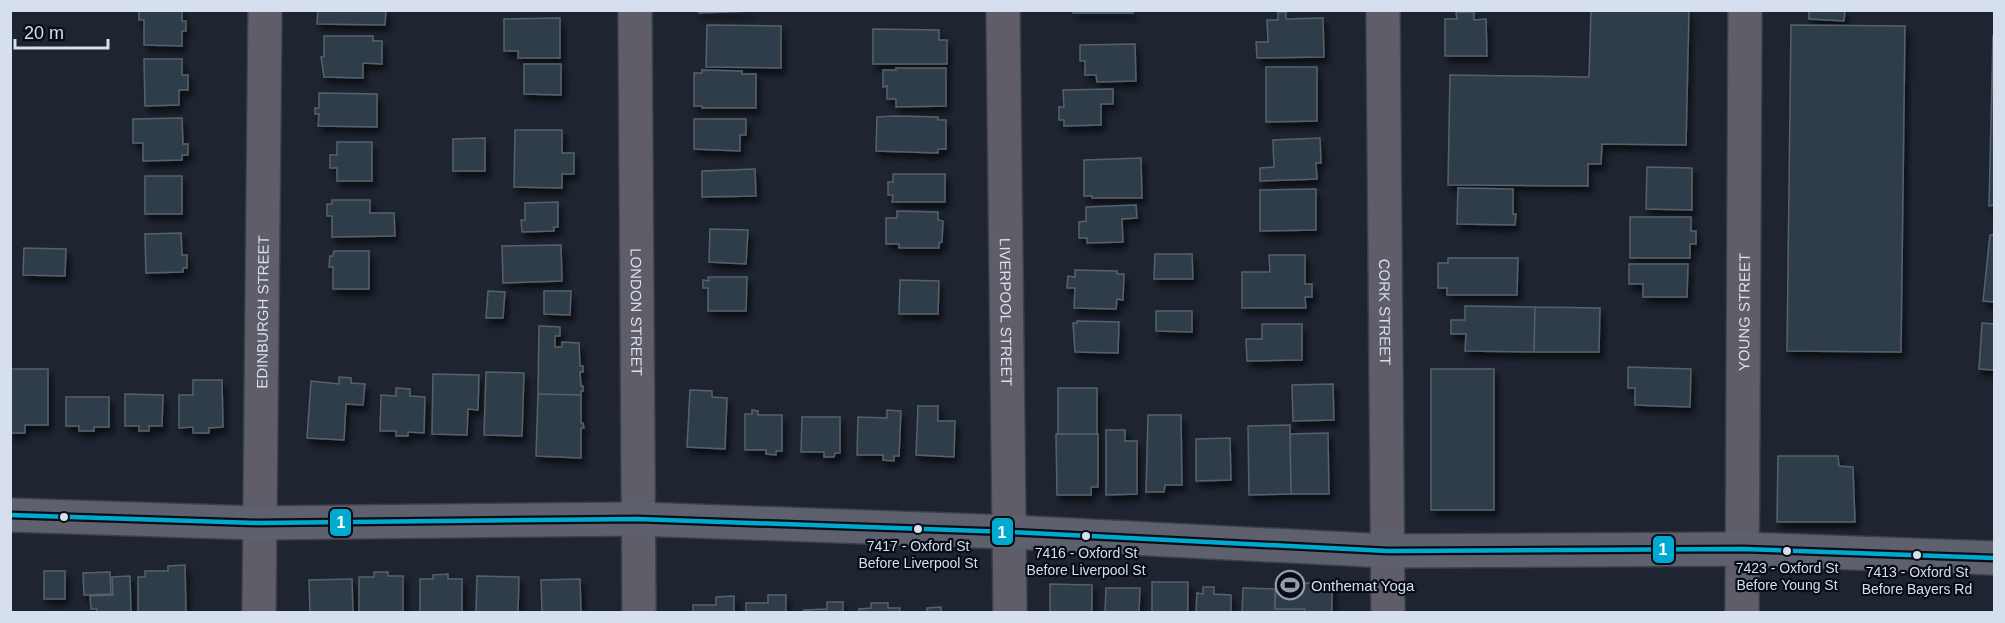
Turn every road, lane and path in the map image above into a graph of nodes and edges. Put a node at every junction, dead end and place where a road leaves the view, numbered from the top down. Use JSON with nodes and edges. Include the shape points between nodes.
{"nodes":[{"id":1,"x":265,"y":10,"type":"edge"},
{"id":2,"x":635,"y":10,"type":"edge"},
{"id":3,"x":1003,"y":10,"type":"edge"},
{"id":4,"x":1383,"y":10,"type":"edge"},
{"id":5,"x":1745,"y":10,"type":"edge"},
{"id":6,"x":10,"y":515,"type":"edge"},
{"id":7,"x":638,"y":519,"type":"junction"},
{"id":8,"x":258,"y":523,"type":"junction"},
{"id":9,"x":1009,"y":532,"type":"junction"},
{"id":10,"x":1743,"y":549,"type":"junction"},
{"id":11,"x":1388,"y":551,"type":"junction"},
{"id":12,"x":1995,"y":558,"type":"edge"},
{"id":13,"x":259,"y":612,"type":"edge"},
{"id":14,"x":639,"y":612,"type":"edge"},
{"id":15,"x":1010,"y":612,"type":"edge"},
{"id":16,"x":1388,"y":612,"type":"edge"},
{"id":17,"x":1742,"y":612,"type":"edge"}],
"edges":[{"from":1,"to":8,"type":"street","name":"EDINBURGH STREET"},
{"from":2,"to":7,"type":"street","name":"LONDON STREET"},
{"from":3,"to":9,"type":"street","name":"LIVERPOOL STREET"},
{"from":4,"to":11,"type":"street","name":"CORK STREET"},
{"from":5,"to":10,"type":"street","name":"YOUNG STREET"},
{"from":6,"to":8,"type":"main road"},
{"from":7,"to":8,"type":"main road"},
{"from":7,"to":9,"type":"main road"},
{"from":7,"to":14,"type":"street","name":"LONDON STREET"},
{"from":8,"to":13,"type":"street","name":"EDINBURGH STREET"},
{"from":9,"to":11,"type":"main road"},
{"from":9,"to":15,"type":"street","name":"LIVERPOOL STREET"},
{"from":10,"to":11,"type":"main road"},
{"from":10,"to":12,"type":"main road"},
{"from":10,"to":17,"type":"street","name":"YOUNG STREET"},
{"from":11,"to":16,"type":"street","name":"CORK STREET"}]}
